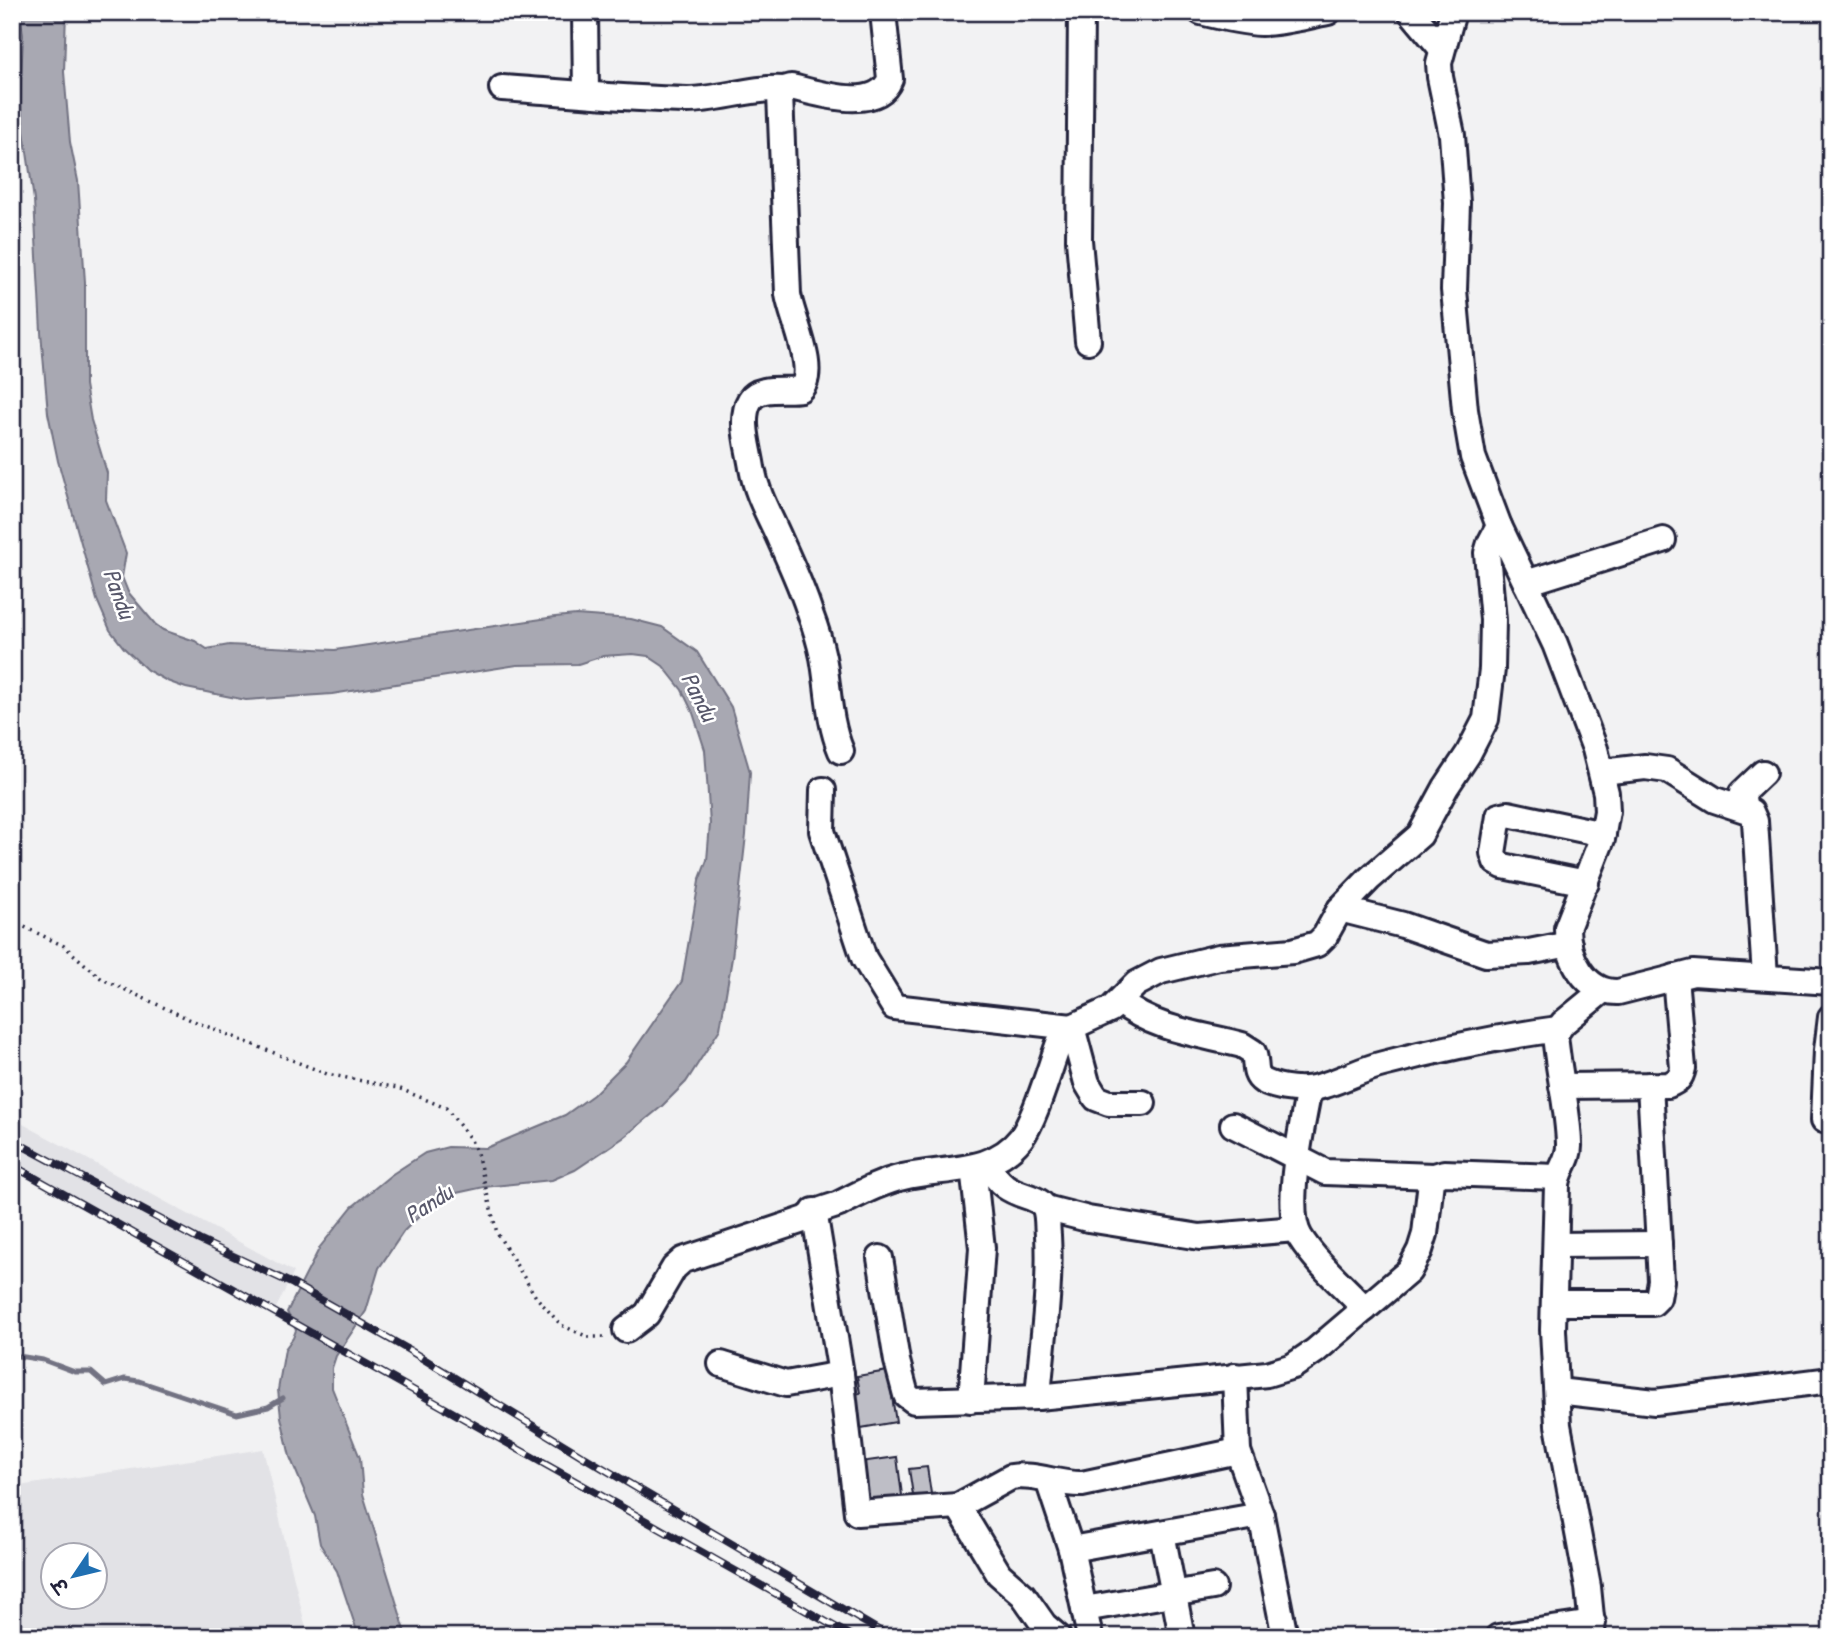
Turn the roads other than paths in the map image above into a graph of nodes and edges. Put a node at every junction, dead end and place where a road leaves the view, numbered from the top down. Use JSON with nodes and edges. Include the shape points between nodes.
{"nodes":[{"id":1,"x":585,"y":12,"type":"edge"},
{"id":2,"x":883,"y":12,"type":"edge"},
{"id":3,"x":1081,"y":12,"type":"edge"},
{"id":4,"x":1201,"y":12,"type":"edge"},
{"id":5,"x":1328,"y":12,"type":"edge"},
{"id":6,"x":1411,"y":12,"type":"edge"},
{"id":7,"x":1453,"y":12,"type":"edge"},
{"id":8,"x":1285,"y":16,"type":"edge"},
{"id":9,"x":1442,"y":49,"type":"junction"},
{"id":10,"x":502,"y":88,"type":"dead end"},
{"id":11,"x":784,"y":89,"type":"junction"},
{"id":12,"x":586,"y":93,"type":"junction"},
{"id":13,"x":1088,"y":341,"type":"dead end"},
{"id":14,"x":1499,"y":526,"type":"junction"},
{"id":15,"x":1663,"y":540,"type":"dead end"},
{"id":16,"x":1526,"y":583,"type":"junction"},
{"id":17,"x":841,"y":751,"type":"dead end"},
{"id":18,"x":1602,"y":772,"type":"junction"},
{"id":19,"x":1763,"y":773,"type":"dead end"},
{"id":20,"x":823,"y":790,"type":"dead end"},
{"id":21,"x":1745,"y":809,"type":"junction"},
{"id":22,"x":1603,"y":834,"type":"junction"},
{"id":23,"x":1586,"y":883,"type":"junction"},
{"id":24,"x":1340,"y":909,"type":"junction"},
{"id":25,"x":1569,"y":944,"type":"junction"},
{"id":26,"x":1675,"y":977,"type":"junction"},
{"id":27,"x":1765,"y":977,"type":"junction"},
{"id":28,"x":1831,"y":982,"type":"edge"},
{"id":29,"x":1602,"y":991,"type":"junction"},
{"id":30,"x":1119,"y":1002,"type":"junction"},
{"id":31,"x":1831,"y":1017,"type":"edge"},
{"id":32,"x":1072,"y":1027,"type":"junction"},
{"id":33,"x":1558,"y":1029,"type":"junction"},
{"id":34,"x":1650,"y":1085,"type":"junction"},
{"id":35,"x":1562,"y":1086,"type":"junction"},
{"id":36,"x":1309,"y":1089,"type":"junction"},
{"id":37,"x":1143,"y":1103,"type":"dead end"},
{"id":38,"x":1824,"y":1120,"type":"dead end"},
{"id":39,"x":1233,"y":1125,"type":"dead end"},
{"id":40,"x":1297,"y":1159,"type":"junction"},
{"id":41,"x":980,"y":1165,"type":"junction"},
{"id":42,"x":1434,"y":1176,"type":"junction"},
{"id":43,"x":1557,"y":1177,"type":"junction"},
{"id":44,"x":1045,"y":1209,"type":"junction"},
{"id":45,"x":814,"y":1211,"type":"junction"},
{"id":46,"x":1296,"y":1229,"type":"junction"},
{"id":47,"x":1659,"y":1244,"type":"junction"},
{"id":48,"x":1556,"y":1245,"type":"junction"},
{"id":49,"x":880,"y":1258,"type":"dead end"},
{"id":50,"x":1554,"y":1303,"type":"junction"},
{"id":51,"x":1365,"y":1309,"type":"junction"},
{"id":52,"x":626,"y":1330,"type":"road end"},
{"id":53,"x":721,"y":1364,"type":"dead end"},
{"id":54,"x":841,"y":1374,"type":"junction"},
{"id":55,"x":1235,"y":1377,"type":"junction"},
{"id":56,"x":1831,"y":1380,"type":"edge"},
{"id":57,"x":1557,"y":1391,"type":"junction"},
{"id":58,"x":1038,"y":1397,"type":"junction"},
{"id":59,"x":971,"y":1400,"type":"junction"},
{"id":60,"x":1238,"y":1451,"type":"junction"},
{"id":61,"x":1048,"y":1480,"type":"junction"},
{"id":62,"x":958,"y":1506,"type":"junction"},
{"id":63,"x":1261,"y":1515,"type":"junction"},
{"id":64,"x":1162,"y":1533,"type":"junction"},
{"id":65,"x":1071,"y":1549,"type":"junction"},
{"id":66,"x":1213,"y":1587,"type":"dead end"},
{"id":67,"x":1175,"y":1594,"type":"junction"},
{"id":68,"x":1084,"y":1609,"type":"junction"},
{"id":69,"x":1593,"y":1630,"type":"edge"},
{"id":70,"x":1058,"y":1637,"type":"edge"},
{"id":71,"x":1090,"y":1637,"type":"edge"},
{"id":72,"x":1182,"y":1637,"type":"edge"},
{"id":73,"x":1285,"y":1637,"type":"edge"},
{"id":74,"x":1498,"y":1637,"type":"edge"}],
"edges":[{"from":1,"to":12,"type":"street"},
{"from":2,"to":11,"type":"street","via":[[890,79],[880,93],[842,98]]},
{"from":3,"to":13,"type":"street","via":[[1079,240]]},
{"from":4,"to":8,"type":"street","via":[[1262,23]]},
{"from":5,"to":8,"type":"street"},
{"from":6,"to":9,"type":"street"},
{"from":7,"to":9,"type":"street"},
{"from":9,"to":14,"type":"street","via":[[1440,77],[1456,180],[1454,290],[1465,410],[1473,457]]},
{"from":10,"to":12,"type":"street"},
{"from":11,"to":12,"type":"street","via":[[687,100]]},
{"from":11,"to":17,"type":"street","via":[[779,98],[788,294],[807,376],[800,389],[753,395],[746,431],[763,508],[813,619],[823,655],[832,731]]},
{"from":14,"to":16,"type":"street"},
{"from":14,"to":24,"type":"street","via":[[1487,553],[1492,669],[1481,732],[1420,835]]},
{"from":15,"to":16,"type":"street"},
{"from":16,"to":18,"type":"street","via":[[1555,644]]},
{"from":18,"to":21,"type":"street","via":[[1645,767],[1667,770],[1715,800]]},
{"from":18,"to":22,"type":"street","via":[[1607,811]]},
{"from":19,"to":21,"type":"street","via":[[1742,793]]},
{"from":20,"to":32,"type":"street","via":[[822,831],[864,958],[894,1007]]},
{"from":21,"to":27,"type":"street","via":[[1755,821]]},
{"from":22,"to":23,"type":"street"},
{"from":22,"to":23,"type":"street","via":[[1508,814],[1499,817],[1493,853],[1496,862]]},
{"from":23,"to":25,"type":"street","via":[[1569,920]]},
{"from":24,"to":25,"type":"street","via":[[1486,954]]},
{"from":24,"to":30,"type":"street","via":[[1325,936],[1310,948],[1219,957],[1173,967],[1136,984]]},
{"from":25,"to":29,"type":"street","via":[[1580,972]]},
{"from":26,"to":27,"type":"street","via":[[1705,973]]},
{"from":26,"to":29,"type":"street","via":[[1618,992]]},
{"from":26,"to":34,"type":"street","via":[[1682,1076],[1668,1085]]},
{"from":27,"to":28,"type":"street"},
{"from":29,"to":33,"type":"street"},
{"from":30,"to":32,"type":"street"},
{"from":30,"to":36,"type":"street","via":[[1162,1026],[1242,1045],[1253,1052],[1263,1080]]},
{"from":31,"to":38,"type":"street"},
{"from":32,"to":37,"type":"street","via":[[1087,1083],[1096,1098],[1109,1103]]},
{"from":32,"to":41,"type":"street","via":[[1059,1043],[1023,1135],[1012,1148]]},
{"from":33,"to":35,"type":"street"},
{"from":33,"to":36,"type":"street","via":[[1392,1062]]},
{"from":34,"to":35,"type":"street"},
{"from":34,"to":47,"type":"street"},
{"from":35,"to":43,"type":"street","via":[[1569,1153]]},
{"from":36,"to":40,"type":"street"},
{"from":39,"to":40,"type":"street"},
{"from":40,"to":42,"type":"street","via":[[1325,1172]]},
{"from":40,"to":46,"type":"street"},
{"from":41,"to":44,"type":"street","via":[[1003,1186]]},
{"from":41,"to":45,"type":"street","via":[[900,1178]]},
{"from":41,"to":59,"type":"street","via":[[982,1248]]},
{"from":42,"to":43,"type":"street"},
{"from":42,"to":51,"type":"street","via":[[1416,1260]]},
{"from":43,"to":48,"type":"street"},
{"from":44,"to":46,"type":"street","via":[[1192,1236]]},
{"from":44,"to":58,"type":"street","via":[[1049,1257]]},
{"from":45,"to":52,"type":"street","via":[[806,1219],[682,1261],[647,1314]]},
{"from":45,"to":54,"type":"street"},
{"from":46,"to":51,"type":"street","via":[[1314,1256]]},
{"from":47,"to":48,"type":"street"},
{"from":47,"to":50,"type":"street","via":[[1660,1292],[1653,1303]]},
{"from":48,"to":50,"type":"street"},
{"from":49,"to":59,"type":"street","via":[[906,1395],[914,1401]]},
{"from":50,"to":57,"type":"street"},
{"from":51,"to":55,"type":"street","via":[[1293,1366]]},
{"from":53,"to":54,"type":"street","via":[[786,1384]]},
{"from":54,"to":62,"type":"street","via":[[857,1513]]},
{"from":55,"to":58,"type":"street"},
{"from":55,"to":60,"type":"street"},
{"from":56,"to":57,"type":"street","via":[[1655,1402]]},
{"from":57,"to":69,"type":"street"},
{"from":58,"to":59,"type":"street"},
{"from":60,"to":61,"type":"street","via":[[1082,1484]]},
{"from":60,"to":63,"type":"street"},
{"from":61,"to":62,"type":"street","via":[[1011,1477]]},
{"from":61,"to":65,"type":"street"},
{"from":62,"to":70,"type":"street","via":[[999,1574]]},
{"from":63,"to":64,"type":"street"},
{"from":63,"to":73,"type":"street"},
{"from":64,"to":65,"type":"street"},
{"from":64,"to":67,"type":"street"},
{"from":65,"to":68,"type":"street"},
{"from":66,"to":67,"type":"street"},
{"from":67,"to":68,"type":"street"},
{"from":67,"to":72,"type":"street"},
{"from":68,"to":71,"type":"street"},
{"from":69,"to":74,"type":"street"}]}
